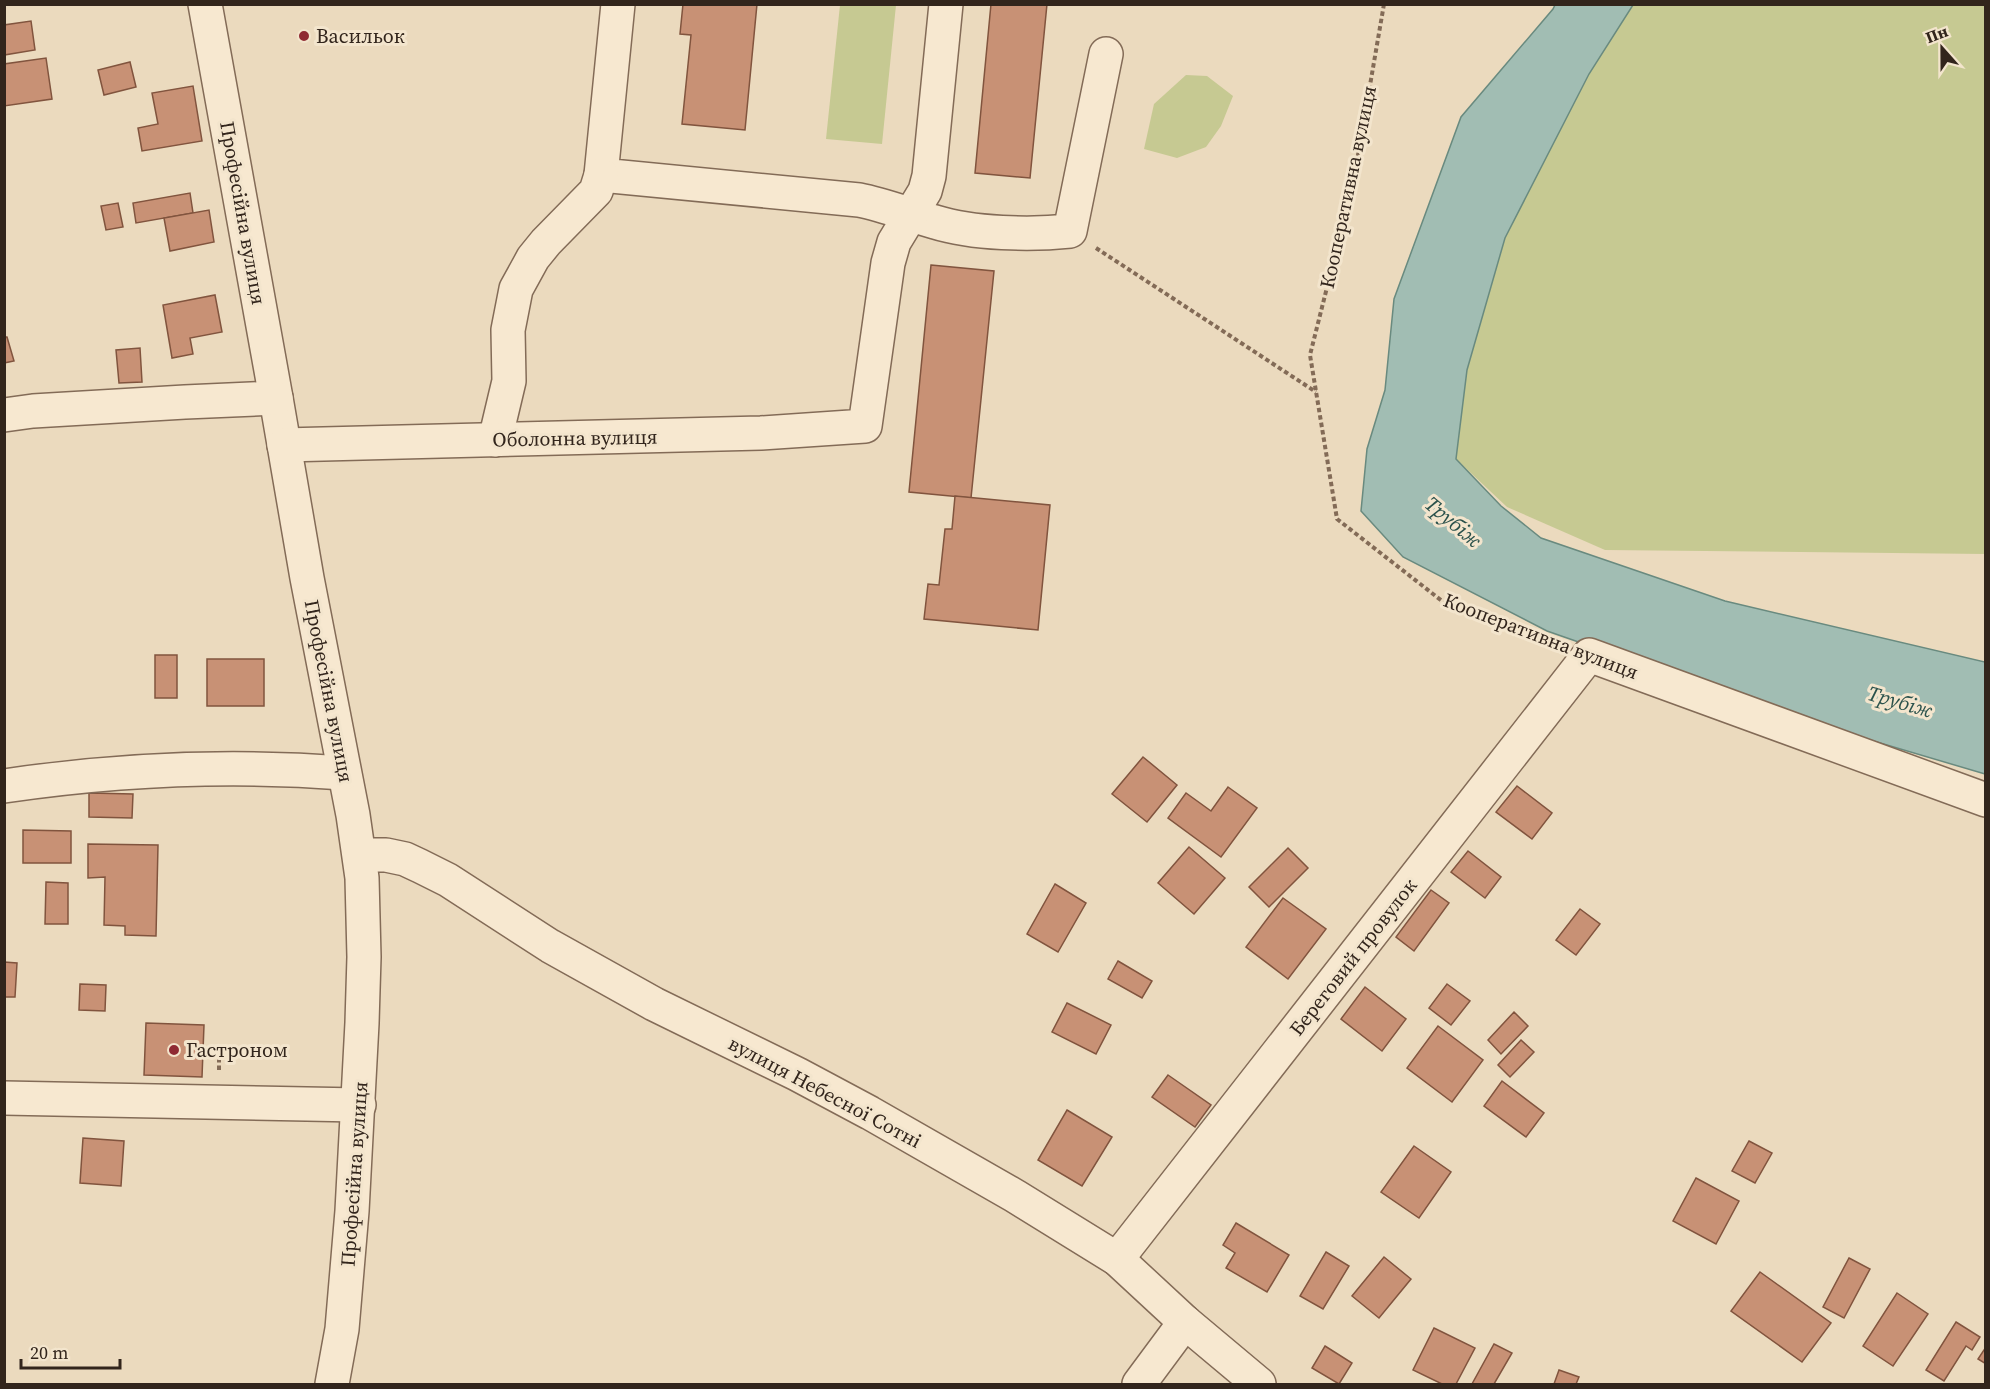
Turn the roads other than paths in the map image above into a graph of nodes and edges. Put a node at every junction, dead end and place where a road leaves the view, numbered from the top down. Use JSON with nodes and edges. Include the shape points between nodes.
{"nodes":[{"id":1,"x":205,"y":4,"type":"edge"},
{"id":2,"x":618,"y":4,"type":"edge"},
{"id":3,"x":946,"y":4,"type":"edge"},
{"id":4,"x":1106,"y":54,"type":"dead end"},
{"id":5,"x":601,"y":175,"type":"junction"},
{"id":6,"x":912,"y":214,"type":"junction"},
{"id":7,"x":276,"y":398,"type":"junction"},
{"id":8,"x":4,"y":415,"type":"edge"},
{"id":9,"x":495,"y":440,"type":"junction"},
{"id":10,"x":284,"y":445,"type":"junction"},
{"id":11,"x":1588,"y":655,"type":"joint"},
{"id":12,"x":344,"y":773,"type":"junction"},
{"id":13,"x":4,"y":786,"type":"edge"},
{"id":14,"x":1986,"y":800,"type":"edge"},
{"id":15,"x":360,"y":855,"type":"junction"},
{"id":16,"x":4,"y":1098,"type":"edge"},
{"id":17,"x":358,"y":1105,"type":"junction"},
{"id":18,"x":1117,"y":1259,"type":"junction"},
{"id":19,"x":1185,"y":1322,"type":"junction"},
{"id":20,"x":332,"y":1384,"type":"edge"},
{"id":21,"x":1139,"y":1384,"type":"edge"},
{"id":22,"x":1259,"y":1384,"type":"edge"}],
"edges":[{"from":1,"to":7,"type":"street","name":"Професійна вулиця"},
{"from":2,"to":5,"type":"street"},
{"from":3,"to":6,"type":"street","via":[[929,176],[926,191]]},
{"from":4,"to":6,"type":"street","via":[[1070,231],[1019,233],[965,228]]},
{"from":5,"to":6,"type":"street","via":[[828,196],[872,202]]},
{"from":5,"to":9,"type":"street","via":[[597,191],[546,242],[516,289],[508,330],[509,381]]},
{"from":6,"to":9,"type":"street","name":"Оболонна вулиця","via":[[894,242],[888,263],[865,426],[761,433]]},
{"from":7,"to":8,"type":"street"},
{"from":7,"to":10,"type":"street","name":"Професійна вулиця"},
{"from":9,"to":10,"type":"street","name":"Оболонна вулиця"},
{"from":10,"to":12,"type":"street","name":"Професійна вулиця"},
{"from":11,"to":14,"type":"street","name":"Кооперативна вулиця"},
{"from":11,"to":18,"type":"street","name":"Береговий провулок"},
{"from":12,"to":13,"type":"street","via":[[191,768],[122,771]]},
{"from":12,"to":15,"type":"street","name":"Професійна вулиця"},
{"from":15,"to":17,"type":"street","name":"Професійна вулиця","via":[[364,957]]},
{"from":15,"to":18,"type":"street","name":"вулиця Небесної Сотні","via":[[405,859],[448,880],[569,957],[870,1113]]},
{"from":16,"to":17,"type":"street"},
{"from":17,"to":20,"type":"street","name":"Професійна вулиця","via":[[346,1289]]},
{"from":18,"to":19,"type":"street","name":"вулиця Небесної Сотні"},
{"from":19,"to":21,"type":"street"},
{"from":19,"to":22,"type":"street","name":"вулиця Небесної Сотні"}]}
